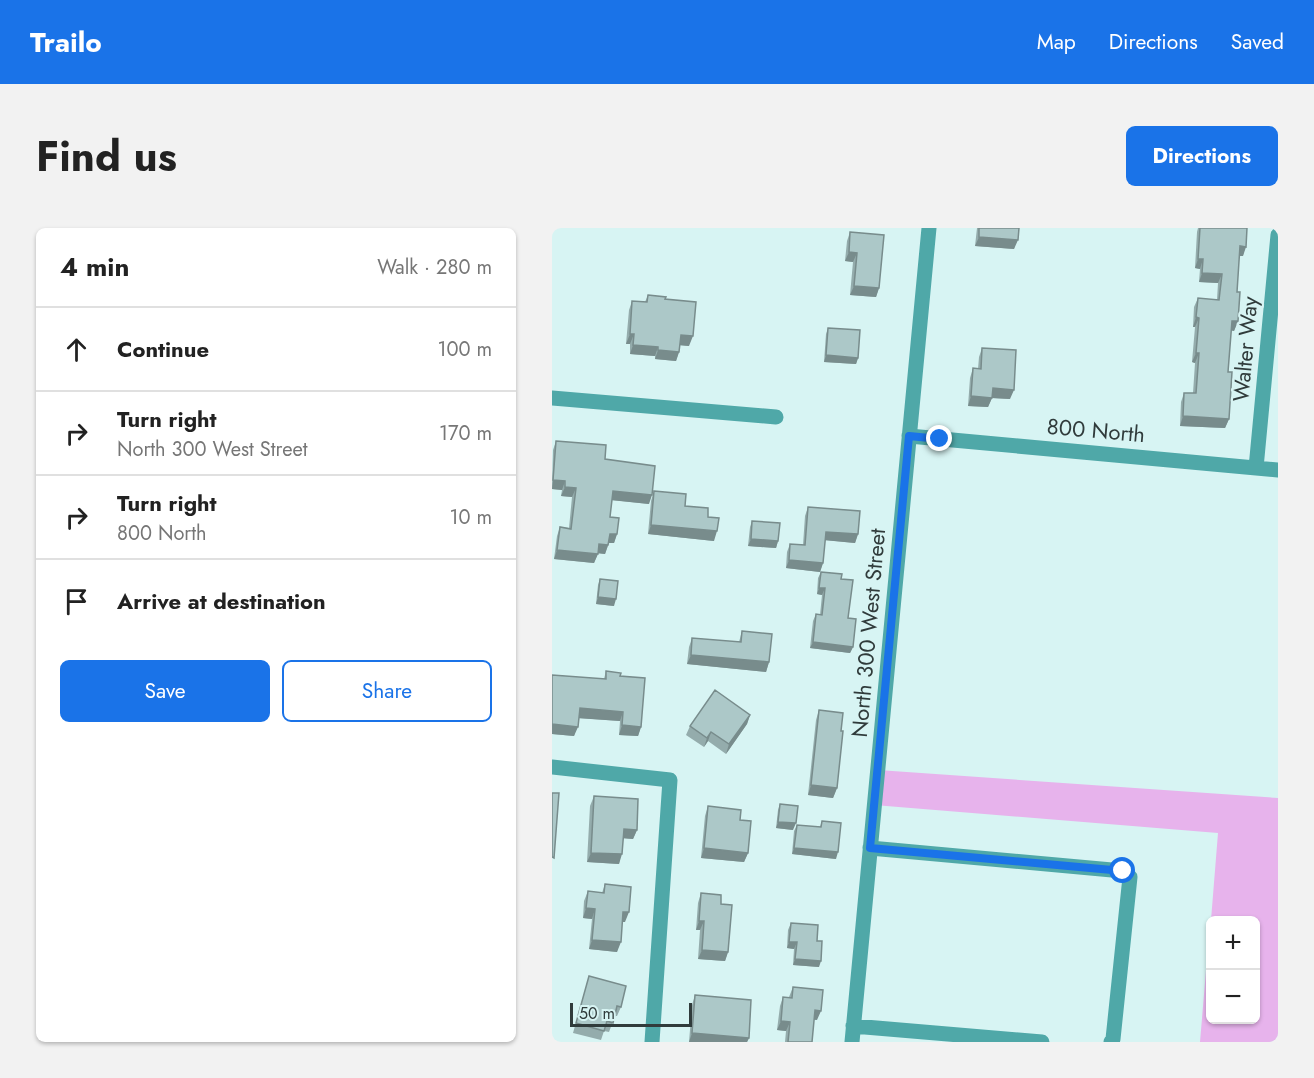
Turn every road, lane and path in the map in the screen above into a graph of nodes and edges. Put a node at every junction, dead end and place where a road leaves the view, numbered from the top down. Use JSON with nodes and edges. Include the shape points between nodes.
{"nodes":[{"id":1,"x":929,"y":228,"type":"edge"},
{"id":2,"x":1278,"y":235,"type":"edge"},
{"id":3,"x":552,"y":398,"type":"edge"},
{"id":4,"x":776,"y":417,"type":"dead end"},
{"id":5,"x":909,"y":436,"type":"junction"},
{"id":6,"x":1256,"y":468,"type":"junction"},
{"id":7,"x":1278,"y":470,"type":"edge"},
{"id":8,"x":552,"y":767,"type":"edge"},
{"id":9,"x":870,"y":848,"type":"junction"},
{"id":10,"x":853,"y":1026,"type":"junction"},
{"id":11,"x":652,"y":1042,"type":"edge"},
{"id":12,"x":852,"y":1042,"type":"edge"},
{"id":13,"x":1041,"y":1042,"type":"edge"},
{"id":14,"x":1111,"y":1042,"type":"edge"}],
"edges":[{"from":1,"to":5,"type":"street","name":"North 300 West Street"},
{"from":2,"to":6,"type":"street","name":"Walter Way"},
{"from":3,"to":4,"type":"street"},
{"from":5,"to":6,"type":"street","name":"800 North"},
{"from":5,"to":9,"type":"street","name":"North 300 West Street"},
{"from":6,"to":7,"type":"street","name":"800 North"},
{"from":8,"to":11,"type":"street","via":[[670,780]]},
{"from":9,"to":10,"type":"street","name":"North 300 West Street"},
{"from":9,"to":14,"type":"street","via":[[1123,871],[1130,877]]},
{"from":10,"to":12,"type":"street","name":"North 300 West Street"},
{"from":10,"to":13,"type":"street"}]}
